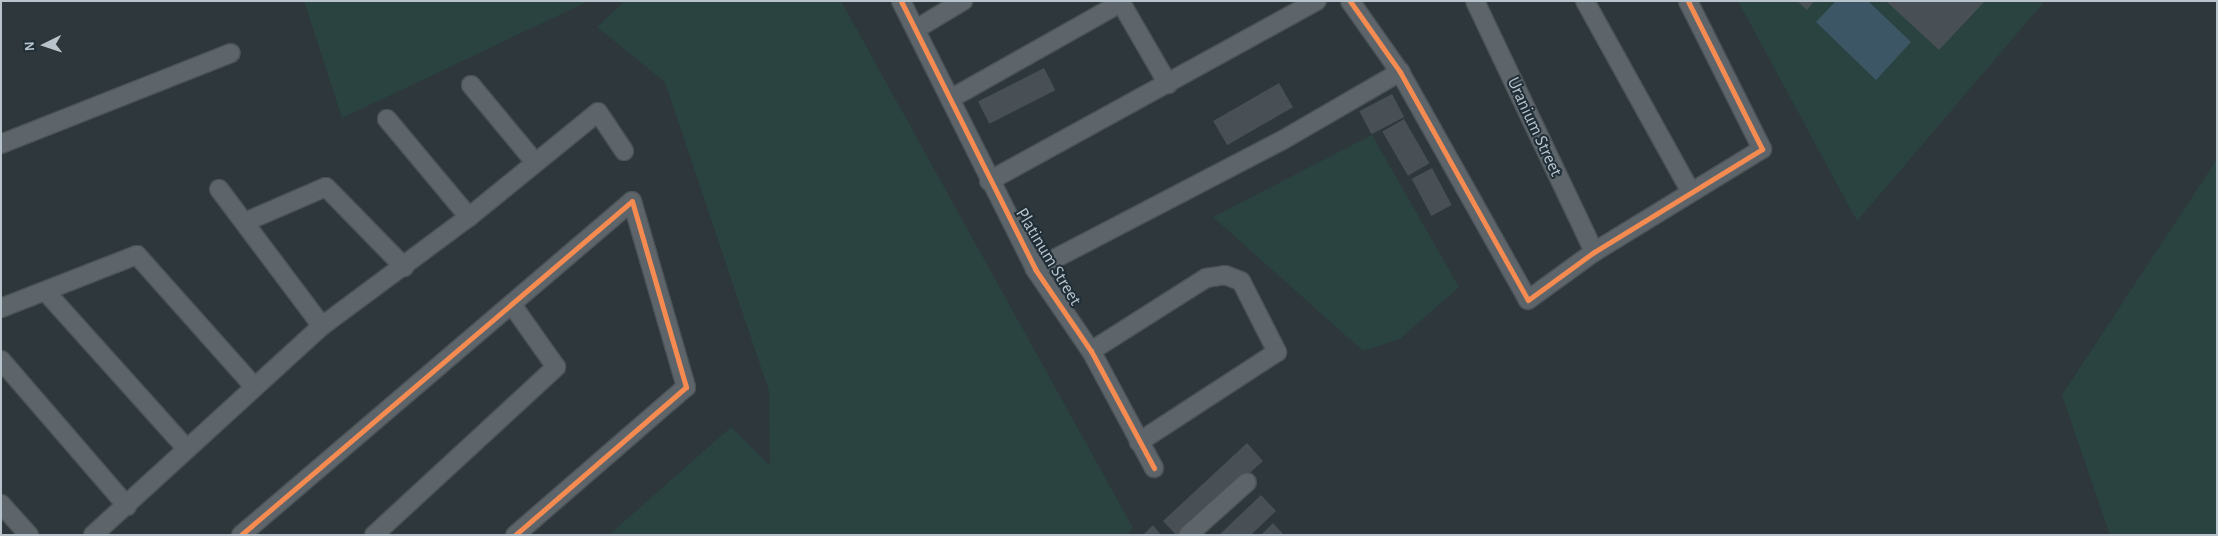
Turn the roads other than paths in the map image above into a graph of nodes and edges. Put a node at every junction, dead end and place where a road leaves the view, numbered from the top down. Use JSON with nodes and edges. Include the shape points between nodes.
{"nodes":[{"id":1,"x":901,"y":1,"type":"edge"},
{"id":2,"x":963,"y":1,"type":"edge"},
{"id":3,"x":1317,"y":1,"type":"edge"},
{"id":4,"x":1350,"y":1,"type":"edge"},
{"id":5,"x":1475,"y":1,"type":"edge"},
{"id":6,"x":1585,"y":1,"type":"edge"},
{"id":7,"x":1688,"y":1,"type":"edge"},
{"id":8,"x":916,"y":29,"type":"junction"},
{"id":9,"x":231,"y":53,"type":"dead end"},
{"id":10,"x":1400,"y":72,"type":"junction"},
{"id":11,"x":1168,"y":84,"type":"junction"},
{"id":12,"x":471,"y":85,"type":"dead end"},
{"id":13,"x":950,"y":99,"type":"junction"},
{"id":14,"x":387,"y":118,"type":"dead end"},
{"id":15,"x":1,"y":144,"type":"edge"},
{"id":16,"x":624,"y":151,"type":"dead end"},
{"id":17,"x":534,"y":161,"type":"junction"},
{"id":18,"x":989,"y":181,"type":"junction"},
{"id":19,"x":220,"y":189,"type":"dead end"},
{"id":20,"x":1691,"y":192,"type":"junction"},
{"id":21,"x":469,"y":217,"type":"junction"},
{"id":22,"x":245,"y":222,"type":"junction"},
{"id":23,"x":1594,"y":252,"type":"junction"},
{"id":24,"x":404,"y":267,"type":"junction"},
{"id":25,"x":1035,"y":269,"type":"junction"},
{"id":26,"x":46,"y":292,"type":"junction"},
{"id":27,"x":513,"y":306,"type":"junction"},
{"id":28,"x":1,"y":308,"type":"edge"},
{"id":29,"x":322,"y":326,"type":"junction"},
{"id":30,"x":1091,"y":351,"type":"junction"},
{"id":31,"x":1,"y":360,"type":"edge"},
{"id":32,"x":253,"y":385,"type":"junction"},
{"id":33,"x":1139,"y":442,"type":"junction"},
{"id":34,"x":186,"y":448,"type":"junction"},
{"id":35,"x":1154,"y":468,"type":"dead end"},
{"id":36,"x":1247,"y":482,"type":"dead end"},
{"id":37,"x":1,"y":504,"type":"edge"},
{"id":38,"x":127,"y":506,"type":"junction"},
{"id":39,"x":29,"y":535,"type":"edge"},
{"id":40,"x":93,"y":535,"type":"edge"},
{"id":41,"x":241,"y":535,"type":"edge"},
{"id":42,"x":374,"y":535,"type":"edge"},
{"id":43,"x":515,"y":535,"type":"edge"},
{"id":44,"x":1188,"y":535,"type":"edge"}],
"edges":[{"from":1,"to":8,"type":"street","name":"Platinum Street"},
{"from":2,"to":8,"type":"street"},
{"from":3,"to":11,"type":"street"},
{"from":4,"to":10,"type":"street"},
{"from":5,"to":23,"type":"street","name":"Uranium Street"},
{"from":6,"to":20,"type":"street"},
{"from":7,"to":20,"type":"street","via":[[1762,149]]},
{"from":8,"to":13,"type":"street","name":"Platinum Street"},
{"from":9,"to":15,"type":"street"},
{"from":10,"to":23,"type":"street","via":[[1528,300]]},
{"from":10,"to":25,"type":"street","via":[[1281,141]]},
{"from":11,"to":13,"type":"street","via":[[1124,8],[1117,5]]},
{"from":11,"to":18,"type":"street"},
{"from":12,"to":17,"type":"street"},
{"from":13,"to":18,"type":"street","name":"Platinum Street"},
{"from":14,"to":21,"type":"street"},
{"from":16,"to":17,"type":"street","via":[[598,112]]},
{"from":17,"to":21,"type":"street"},
{"from":18,"to":25,"type":"street","name":"Platinum Street"},
{"from":19,"to":22,"type":"street"},
{"from":20,"to":23,"type":"street"},
{"from":21,"to":24,"type":"street"},
{"from":22,"to":24,"type":"street","via":[[326,187]]},
{"from":22,"to":29,"type":"street"},
{"from":24,"to":29,"type":"street"},
{"from":25,"to":30,"type":"street","name":"Platinum Street"},
{"from":26,"to":28,"type":"street"},
{"from":26,"to":32,"type":"street","via":[[137,255]]},
{"from":26,"to":34,"type":"street"},
{"from":27,"to":41,"type":"street"},
{"from":27,"to":42,"type":"street","via":[[556,368]]},
{"from":27,"to":43,"type":"street","via":[[632,201],[686,387]]},
{"from":29,"to":32,"type":"street"},
{"from":30,"to":33,"type":"street","name":"Platinum Street"},
{"from":30,"to":33,"type":"street","via":[[1206,278],[1225,275],[1241,281],[1277,352]]},
{"from":31,"to":38,"type":"street"},
{"from":32,"to":34,"type":"street"},
{"from":33,"to":35,"type":"street","name":"Platinum Street"},
{"from":34,"to":38,"type":"street"},
{"from":36,"to":44,"type":"street"},
{"from":37,"to":39,"type":"street"},
{"from":38,"to":40,"type":"street"}]}
